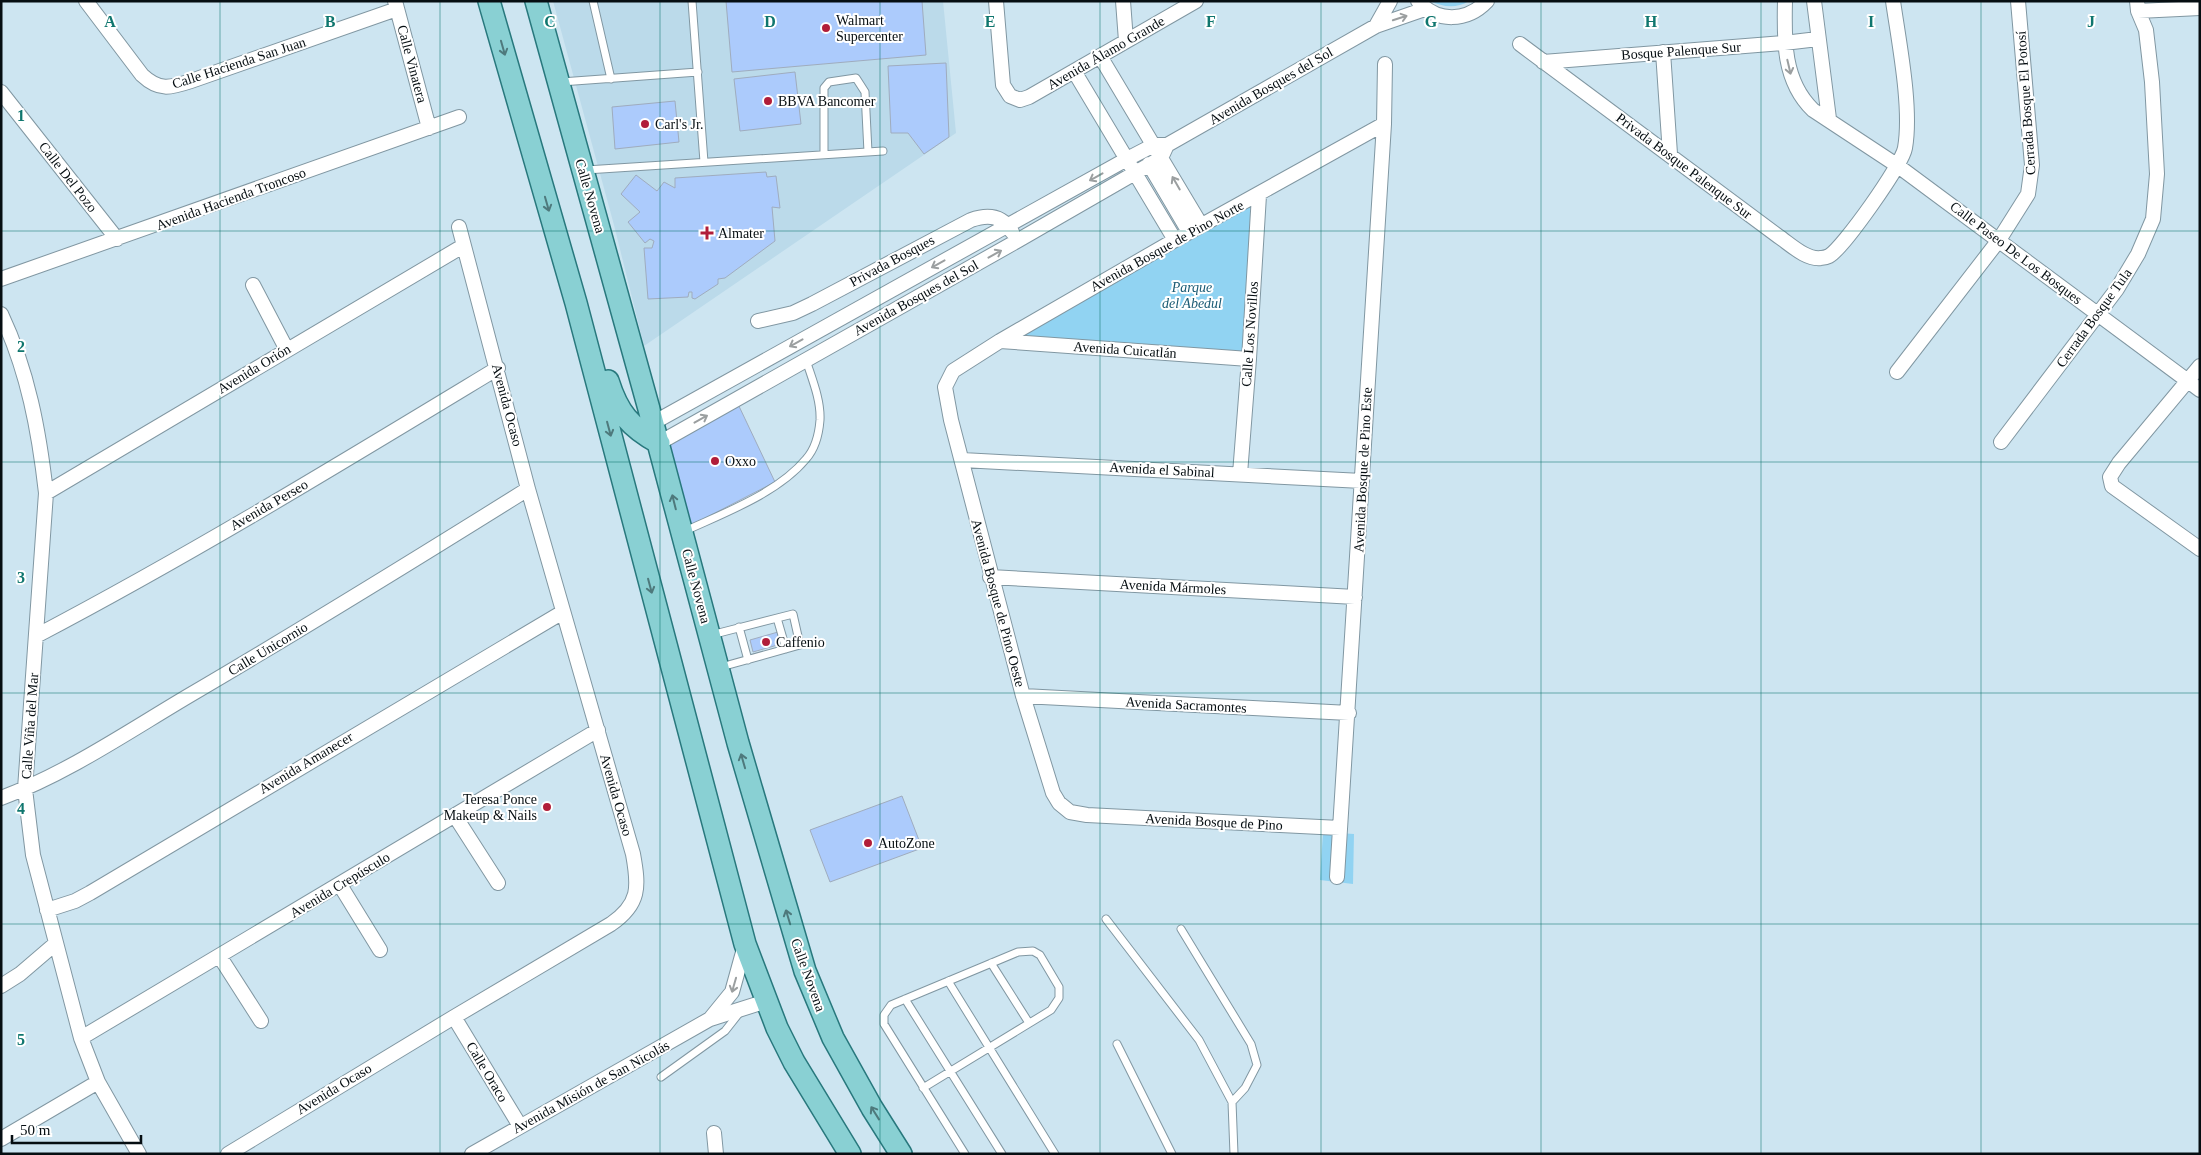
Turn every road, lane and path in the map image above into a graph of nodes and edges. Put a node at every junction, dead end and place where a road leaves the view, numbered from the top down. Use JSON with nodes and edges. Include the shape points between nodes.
{"nodes":[{"id":1,"x":86,"y":1,"type":"edge"},
{"id":2,"x":489,"y":1,"type":"edge"},
{"id":3,"x":536,"y":1,"type":"edge"},
{"id":4,"x":593,"y":1,"type":"edge"},
{"id":5,"x":692,"y":1,"type":"edge"},
{"id":6,"x":996,"y":1,"type":"edge"},
{"id":7,"x":1123,"y":1,"type":"edge"},
{"id":8,"x":1196,"y":1,"type":"edge"},
{"id":9,"x":1390,"y":1,"type":"edge"},
{"id":10,"x":1487,"y":1,"type":"edge"},
{"id":11,"x":1785,"y":1,"type":"edge"},
{"id":12,"x":1814,"y":1,"type":"edge"},
{"id":13,"x":1893,"y":1,"type":"edge"},
{"id":14,"x":2018,"y":1,"type":"edge"},
{"id":15,"x":396,"y":5,"type":"edge"},
{"id":16,"x":1422,"y":5,"type":"edge"},
{"id":17,"x":2137,"y":6,"type":"edge"},
{"id":18,"x":2157,"y":6,"type":"edge"},
{"id":19,"x":2200,"y":8,"type":"edge"},
{"id":20,"x":1376,"y":26,"type":"junction"},
{"id":21,"x":2146,"y":30,"type":"junction"},
{"id":22,"x":1818,"y":39,"type":"junction"},
{"id":23,"x":1126,"y":41,"type":"junction"},
{"id":24,"x":1784,"y":43,"type":"junction"},
{"id":25,"x":1520,"y":44,"type":"dead end"},
{"id":26,"x":1663,"y":52,"type":"junction"},
{"id":27,"x":1100,"y":56,"type":"junction"},
{"id":28,"x":1543,"y":62,"type":"junction"},
{"id":29,"x":1385,"y":64,"type":"dead end"},
{"id":30,"x":1074,"y":71,"type":"junction"},
{"id":31,"x":698,"y":72,"type":"junction"},
{"id":32,"x":611,"y":79,"type":"junction"},
{"id":33,"x":558,"y":82,"type":"junction"},
{"id":34,"x":1,"y":92,"type":"edge"},
{"id":35,"x":459,"y":117,"type":"dead end"},
{"id":36,"x":1829,"y":119,"type":"junction"},
{"id":37,"x":1384,"y":124,"type":"junction"},
{"id":38,"x":429,"y":128,"type":"junction"},
{"id":39,"x":882,"y":151,"type":"dead end"},
{"id":40,"x":868,"y":152,"type":"junction"},
{"id":41,"x":1158,"y":153,"type":"junction"},
{"id":42,"x":824,"y":154,"type":"junction"},
{"id":43,"x":1670,"y":154,"type":"junction"},
{"id":44,"x":1127,"y":159,"type":"junction"},
{"id":45,"x":704,"y":162,"type":"junction"},
{"id":46,"x":1898,"y":166,"type":"junction"},
{"id":47,"x":583,"y":170,"type":"junction"},
{"id":48,"x":1135,"y":172,"type":"junction"},
{"id":49,"x":1259,"y":195,"type":"junction"},
{"id":50,"x":1201,"y":225,"type":"junction"},
{"id":51,"x":1008,"y":226,"type":"junction"},
{"id":52,"x":458,"y":227,"type":"dead end"},
{"id":53,"x":1189,"y":232,"type":"junction"},
{"id":54,"x":117,"y":239,"type":"junction"},
{"id":55,"x":1175,"y":240,"type":"junction"},
{"id":56,"x":1999,"y":240,"type":"junction"},
{"id":57,"x":1018,"y":241,"type":"junction"},
{"id":58,"x":463,"y":246,"type":"junction"},
{"id":59,"x":1,"y":279,"type":"edge"},
{"id":60,"x":253,"y":285,"type":"dead end"},
{"id":61,"x":576,"y":303,"type":"junction"},
{"id":62,"x":1,"y":314,"type":"edge"},
{"id":63,"x":2098,"y":314,"type":"junction"},
{"id":64,"x":758,"y":322,"type":"dead end"},
{"id":65,"x":1000,"y":341,"type":"junction"},
{"id":66,"x":288,"y":350,"type":"junction"},
{"id":67,"x":1250,"y":359,"type":"junction"},
{"id":68,"x":806,"y":360,"type":"junction"},
{"id":69,"x":2200,"y":366,"type":"edge"},
{"id":70,"x":498,"y":368,"type":"junction"},
{"id":71,"x":953,"y":371,"type":"joint"},
{"id":72,"x":1897,"y":372,"type":"dead end"},
{"id":73,"x":2187,"y":381,"type":"junction"},
{"id":74,"x":2200,"y":390,"type":"edge"},
{"id":75,"x":656,"y":433,"type":"junction"},
{"id":76,"x":2001,"y":442,"type":"dead end"},
{"id":77,"x":962,"y":460,"type":"junction"},
{"id":78,"x":1240,"y":474,"type":"junction"},
{"id":79,"x":1362,"y":481,"type":"junction"},
{"id":80,"x":528,"y":488,"type":"junction"},
{"id":81,"x":46,"y":493,"type":"junction"},
{"id":82,"x":682,"y":533,"type":"junction"},
{"id":83,"x":2200,"y":549,"type":"edge"},
{"id":84,"x":990,"y":577,"type":"junction"},
{"id":85,"x":1356,"y":597,"type":"junction"},
{"id":86,"x":563,"y":612,"type":"junction"},
{"id":87,"x":777,"y":618,"type":"junction"},
{"id":88,"x":740,"y":628,"type":"junction"},
{"id":89,"x":709,"y":635,"type":"junction"},
{"id":90,"x":36,"y":636,"type":"junction"},
{"id":91,"x":786,"y":649,"type":"junction"},
{"id":92,"x":748,"y":660,"type":"junction"},
{"id":93,"x":718,"y":668,"type":"junction"},
{"id":94,"x":1023,"y":696,"type":"junction"},
{"id":95,"x":1349,"y":713,"type":"junction"},
{"id":96,"x":598,"y":730,"type":"junction"},
{"id":97,"x":25,"y":789,"type":"junction"},
{"id":98,"x":1,"y":798,"type":"edge"},
{"id":99,"x":1087,"y":815,"type":"joint"},
{"id":100,"x":454,"y":816,"type":"junction"},
{"id":101,"x":1340,"y":828,"type":"junction"},
{"id":102,"x":1337,"y":877,"type":"dead end"},
{"id":103,"x":498,"y":883,"type":"dead end"},
{"id":104,"x":340,"y":885,"type":"junction"},
{"id":105,"x":47,"y":910,"type":"junction"},
{"id":106,"x":1106,"y":919,"type":"dead end"},
{"id":107,"x":1181,"y":929,"type":"dead end"},
{"id":108,"x":55,"y":944,"type":"junction"},
{"id":109,"x":745,"y":944,"type":"junction"},
{"id":110,"x":380,"y":950,"type":"dead end"},
{"id":111,"x":220,"y":957,"type":"junction"},
{"id":112,"x":991,"y":963,"type":"junction"},
{"id":113,"x":948,"y":981,"type":"junction"},
{"id":114,"x":1,"y":986,"type":"edge"},
{"id":115,"x":905,"y":999,"type":"junction"},
{"id":116,"x":767,"y":1001,"type":"junction"},
{"id":117,"x":742,"y":1009,"type":"junction"},
{"id":118,"x":454,"y":1017,"type":"junction"},
{"id":119,"x":710,"y":1019,"type":"junction"},
{"id":120,"x":261,"y":1022,"type":"dead end"},
{"id":121,"x":1029,"y":1023,"type":"junction"},
{"id":122,"x":81,"y":1038,"type":"junction"},
{"id":123,"x":1118,"y":1044,"type":"dead end"},
{"id":124,"x":990,"y":1047,"type":"junction"},
{"id":125,"x":951,"y":1071,"type":"junction"},
{"id":126,"x":661,"y":1077,"type":"dead end"},
{"id":127,"x":98,"y":1082,"type":"junction"},
{"id":128,"x":923,"y":1088,"type":"junction"},
{"id":129,"x":1232,"y":1102,"type":"junction"},
{"id":130,"x":520,"y":1126,"type":"junction"},
{"id":131,"x":714,"y":1133,"type":"dead end"},
{"id":132,"x":1,"y":1139,"type":"edge"},
{"id":133,"x":139,"y":1154,"type":"edge"},
{"id":134,"x":228,"y":1154,"type":"edge"},
{"id":135,"x":472,"y":1154,"type":"edge"},
{"id":136,"x":716,"y":1154,"type":"edge"},
{"id":137,"x":850,"y":1154,"type":"edge"},
{"id":138,"x":901,"y":1154,"type":"edge"},
{"id":139,"x":964,"y":1154,"type":"edge"},
{"id":140,"x":1002,"y":1154,"type":"edge"},
{"id":141,"x":1055,"y":1154,"type":"edge"},
{"id":142,"x":1172,"y":1154,"type":"edge"},
{"id":143,"x":1234,"y":1154,"type":"edge"}],
"edges":[{"from":1,"to":15,"type":"street","name":"Calle Hacienda San Juan","via":[[142,75],[150,83],[162,87],[191,82]]},
{"from":2,"to":61,"type":"main road","one_way":true},
{"from":3,"to":33,"type":"main road","name":"Calle Novena"},
{"from":4,"to":32,"type":"lane"},
{"from":5,"to":31,"type":"lane"},
{"from":6,"to":30,"type":"street","name":"Avenida Álamo Grande","via":[[1002,77],[1006,91],[1014,99],[1029,97]]},
{"from":7,"to":23,"type":"street"},
{"from":8,"to":23,"type":"street","name":"Avenida Álamo Grande"},
{"from":9,"to":20,"type":"street"},
{"from":10,"to":16,"type":"street","via":[[1472,12],[1446,18]]},
{"from":11,"to":24,"type":"street","name":"Calle Paseo De Los Bosques"},
{"from":12,"to":22,"type":"street"},
{"from":13,"to":46,"type":"street","via":[[1906,121],[1904,150]]},
{"from":14,"to":56,"type":"street","name":"Cerrada Bosque El Potosí","via":[[2032,165],[2028,194]]},
{"from":15,"to":38,"type":"street","name":"Calle Vinatera"},
{"from":20,"to":16,"type":"street","name":"Avenida Bosques del Sol","one_way":true},
{"from":17,"to":18,"type":"street"},
{"from":17,"to":21,"type":"street","name":"Cerrada Bosque Tula"},
{"from":18,"to":19,"type":"street"},
{"from":18,"to":21,"type":"street"},
{"from":20,"to":41,"type":"street","name":"Avenida Bosques del Sol"},
{"from":21,"to":63,"type":"street","name":"Cerrada Bosque Tula","via":[[2158,174],[2153,219],[2138,254]]},
{"from":22,"to":24,"type":"street","name":"Bosque Palenque Sur"},
{"from":22,"to":36,"type":"street"},
{"from":23,"to":27,"type":"street","name":"Avenida Álamo Grande"},
{"from":24,"to":26,"type":"street","name":"Bosque Palenque Sur"},
{"from":24,"to":36,"type":"street","name":"Calle Paseo De Los Bosques","one_way":true,"via":[[1795,88],[1813,110]]},
{"from":25,"to":28,"type":"street","name":"Privada Bosque Palenque Sur"},
{"from":26,"to":28,"type":"street","name":"Bosque Palenque Sur"},
{"from":26,"to":43,"type":"street"},
{"from":27,"to":30,"type":"street","name":"Avenida Álamo Grande"},
{"from":27,"to":41,"type":"street"},
{"from":28,"to":43,"type":"street","name":"Privada Bosque Palenque Sur"},
{"from":29,"to":37,"type":"street","name":"Avenida Bosque de Pino Este"},
{"from":30,"to":44,"type":"street"},
{"from":31,"to":32,"type":"lane"},
{"from":31,"to":45,"type":"lane"},
{"from":32,"to":33,"type":"lane"},
{"from":33,"to":47,"type":"main road","name":"Calle Novena"},
{"from":34,"to":54,"type":"street","name":"Calle Del Pozo"},
{"from":35,"to":38,"type":"street","name":"Avenida Hacienda Troncoso"},
{"from":36,"to":46,"type":"street","name":"Calle Paseo De Los Bosques"},
{"from":37,"to":49,"type":"street","name":"Avenida Bosque de Pino Norte"},
{"from":37,"to":79,"type":"street","name":"Avenida Bosque de Pino Este"},
{"from":38,"to":54,"type":"street","name":"Avenida Hacienda Troncoso"},
{"from":39,"to":40,"type":"lane"},
{"from":40,"to":42,"type":"lane"},
{"from":40,"to":42,"type":"lane","via":[[865,92],[856,78],[829,82],[824,88]]},
{"from":41,"to":44,"type":"street","name":"Avenida Bosques del Sol"},
{"from":41,"to":48,"type":"street","name":"Avenida Bosques del Sol"},
{"from":50,"to":41,"type":"street","one_way":true},
{"from":41,"to":53,"type":"street"},
{"from":42,"to":45,"type":"lane"},
{"from":43,"to":46,"type":"street","name":"Privada Bosque Palenque Sur","via":[[1799,250],[1819,258],[1829,256]]},
{"from":44,"to":48,"type":"street"},
{"from":44,"to":51,"type":"street","name":"Avenida Bosques del Sol","one_way":true},
{"from":45,"to":47,"type":"lane"},
{"from":46,"to":56,"type":"street","name":"Calle Paseo De Los Bosques"},
{"from":47,"to":75,"type":"main road","name":"Calle Novena"},
{"from":48,"to":55,"type":"street"},
{"from":48,"to":57,"type":"street","name":"Avenida Bosques del Sol"},
{"from":49,"to":50,"type":"street","name":"Avenida Bosque de Pino Norte"},
{"from":49,"to":67,"type":"street","name":"Calle Los Novillos"},
{"from":50,"to":53,"type":"street","name":"Avenida Bosque de Pino Norte"},
{"from":51,"to":57,"type":"street"},
{"from":51,"to":64,"type":"street","name":"Privada Bosques","via":[[987,215],[970,220],[812,304],[793,313]]},
{"from":51,"to":75,"type":"street","name":"Avenida Bosques del Sol","one_way":true},
{"from":52,"to":58,"type":"street","name":"Avenida Ocaso"},
{"from":53,"to":55,"type":"street","name":"Avenida Bosque de Pino Norte"},
{"from":54,"to":59,"type":"street","name":"Avenida Hacienda Troncoso"},
{"from":55,"to":65,"type":"street","name":"Avenida Bosque de Pino Norte"},
{"from":56,"to":63,"type":"street","name":"Calle Paseo De Los Bosques"},
{"from":56,"to":72,"type":"street","name":"Cerrada Bosque El Potosí"},
{"from":68,"to":57,"type":"street","name":"Avenida Bosques del Sol","one_way":true},
{"from":58,"to":66,"type":"street","name":"Avenida Orión"},
{"from":58,"to":70,"type":"street","name":"Avenida Ocaso"},
{"from":60,"to":66,"type":"street"},
{"from":61,"to":75,"type":"main road","via":[[592,332],[613,399],[634,428]]},
{"from":61,"to":109,"type":"main road","one_way":true},
{"from":62,"to":81,"type":"street","name":"Calle Viña del Mar","via":[[22,365],[33,406]]},
{"from":63,"to":73,"type":"street","name":"Calle Paseo De Los Bosques"},
{"from":63,"to":76,"type":"street","name":"Cerrada Bosque Tula"},
{"from":65,"to":67,"type":"street","name":"Avenida Cuicatlán"},
{"from":65,"to":71,"type":"street","name":"Avenida Bosque de Pino Norte"},
{"from":66,"to":81,"type":"street","name":"Avenida Orión"},
{"from":67,"to":78,"type":"street","name":"Calle Los Novillos"},
{"from":75,"to":68,"type":"street","name":"Avenida Bosques del Sol","one_way":true},
{"from":68,"to":82,"type":"lane","via":[[817,395],[820,419],[815,444],[807,458],[777,484]]},
{"from":69,"to":73,"type":"street"},
{"from":70,"to":80,"type":"street","name":"Avenida Ocaso"},
{"from":70,"to":90,"type":"street","name":"Avenida Perseo","via":[[248,517]]},
{"from":71,"to":77,"type":"street","name":"Avenida Bosque de Pino Oeste","via":[[945,387],[945,395]]},
{"from":73,"to":74,"type":"street","name":"Calle Paseo De Los Bosques"},
{"from":73,"to":83,"type":"street","via":[[2110,477],[2112,486]]},
{"from":82,"to":75,"type":"main road","name":"Calle Novena","one_way":true},
{"from":77,"to":78,"type":"street","name":"Avenida el Sabinal"},
{"from":77,"to":84,"type":"street","name":"Avenida Bosque de Pino Oeste"},
{"from":78,"to":79,"type":"street","name":"Avenida el Sabinal"},
{"from":79,"to":85,"type":"street","name":"Avenida Bosque de Pino Este"},
{"from":80,"to":86,"type":"street","name":"Avenida Ocaso"},
{"from":80,"to":97,"type":"street","name":"Calle Unicornio","via":[[258,655]]},
{"from":81,"to":90,"type":"street","name":"Calle Viña del Mar"},
{"from":82,"to":89,"type":"main road","name":"Calle Novena"},
{"from":84,"to":85,"type":"street","name":"Avenida Mármoles"},
{"from":84,"to":94,"type":"street","name":"Avenida Bosque de Pino Oeste"},
{"from":85,"to":95,"type":"street","name":"Avenida Bosque de Pino Este"},
{"from":86,"to":96,"type":"street","name":"Avenida Ocaso"},
{"from":86,"to":105,"type":"street","name":"Avenida Amanecer","via":[[90,894]]},
{"from":87,"to":88,"type":"lane"},
{"from":87,"to":91,"type":"lane"},
{"from":87,"to":91,"type":"lane","via":[[793,614],[800,645]]},
{"from":88,"to":89,"type":"lane"},
{"from":88,"to":92,"type":"lane"},
{"from":89,"to":93,"type":"main road","name":"Calle Novena"},
{"from":90,"to":97,"type":"street","name":"Calle Viña del Mar"},
{"from":91,"to":92,"type":"lane"},
{"from":92,"to":93,"type":"lane"},
{"from":138,"to":93,"type":"main road","name":"Calle Novena","one_way":true,"via":[[833,1038],[805,971]]},
{"from":94,"to":95,"type":"street","name":"Avenida Sacramontes"},
{"from":94,"to":99,"type":"street","name":"Avenida Bosque de Pino Oeste","via":[[1053,793],[1070,812]]},
{"from":95,"to":101,"type":"street","name":"Avenida Bosque de Pino Este"},
{"from":96,"to":100,"type":"street","name":"Avenida Crepúsculo"},
{"from":96,"to":118,"type":"street","name":"Avenida Ocaso","via":[[633,854],[637,890],[634,901],[611,924]]},
{"from":97,"to":98,"type":"street","name":"Calle Unicornio"},
{"from":97,"to":105,"type":"street","name":"Calle Viña del Mar","via":[[33,855]]},
{"from":99,"to":101,"type":"street","name":"Avenida Bosque de Pino"},
{"from":100,"to":103,"type":"street"},
{"from":100,"to":104,"type":"street","name":"Avenida Crepúsculo"},
{"from":101,"to":102,"type":"street","name":"Avenida Bosque de Pino Este"},
{"from":104,"to":110,"type":"street"},
{"from":104,"to":111,"type":"street","name":"Avenida Crepúsculo"},
{"from":105,"to":108,"type":"street","name":"Calle Viña del Mar"},
{"from":106,"to":129,"type":"lane","via":[[1199,1040]]},
{"from":107,"to":129,"type":"lane","via":[[1251,1044],[1257,1065],[1245,1088]]},
{"from":108,"to":114,"type":"street"},
{"from":108,"to":122,"type":"street","name":"Calle Viña del Mar"},
{"from":109,"to":116,"type":"main road"},
{"from":109,"to":119,"type":"street","name":"Avenida Misión de San Nicolás","one_way":true,"via":[[732,992]]},
{"from":111,"to":120,"type":"street"},
{"from":111,"to":122,"type":"street","name":"Avenida Crepúsculo"},
{"from":112,"to":113,"type":"lane"},
{"from":112,"to":121,"type":"lane"},
{"from":112,"to":121,"type":"lane","via":[[1018,952],[1033,951],[1040,955],[1059,987],[1059,998],[1051,1010]]},
{"from":113,"to":115,"type":"lane"},
{"from":113,"to":124,"type":"lane"},
{"from":115,"to":125,"type":"lane"},
{"from":115,"to":128,"type":"lane","via":[[891,1005],[884,1015],[884,1024]]},
{"from":116,"to":117,"type":"street","name":"Avenida Misión de San Nicolás"},
{"from":116,"to":137,"type":"main road","via":[[794,1062]]},
{"from":117,"to":119,"type":"street","name":"Avenida Misión de San Nicolás"},
{"from":117,"to":126,"type":"lane","via":[[724,1031]]},
{"from":118,"to":130,"type":"street","name":"Calle Oraco"},
{"from":118,"to":134,"type":"street","name":"Avenida Ocaso"},
{"from":119,"to":130,"type":"street","name":"Avenida Misión de San Nicolás"},
{"from":121,"to":124,"type":"lane"},
{"from":122,"to":127,"type":"street","name":"Calle Viña del Mar"},
{"from":123,"to":142,"type":"lane"},
{"from":124,"to":125,"type":"lane"},
{"from":124,"to":141,"type":"lane"},
{"from":125,"to":128,"type":"lane"},
{"from":125,"to":140,"type":"lane"},
{"from":127,"to":132,"type":"street"},
{"from":127,"to":133,"type":"street","name":"Calle Viña del Mar"},
{"from":128,"to":139,"type":"lane"},
{"from":129,"to":143,"type":"lane"},
{"from":130,"to":135,"type":"street","name":"Avenida Misión de San Nicolás"},
{"from":131,"to":136,"type":"street"}]}
